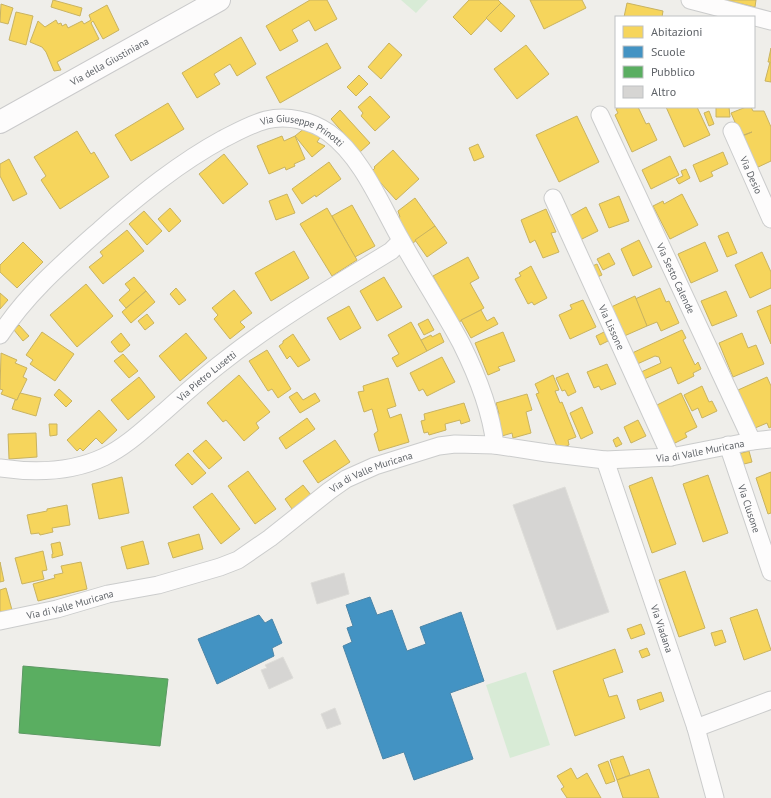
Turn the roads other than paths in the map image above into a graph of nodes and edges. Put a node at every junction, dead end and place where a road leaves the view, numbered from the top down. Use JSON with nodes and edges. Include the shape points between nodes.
{"nodes":[{"id":1,"x":219,"y":0,"type":"edge"},
{"id":2,"x":690,"y":0,"type":"edge"},
{"id":3,"x":752,"y":16,"type":"edge"},
{"id":4,"x":755,"y":17,"type":"edge"},
{"id":5,"x":771,"y":21,"type":"edge"},
{"id":6,"x":600,"y":115,"type":"dead end"},
{"id":7,"x":0,"y":122,"type":"edge"},
{"id":8,"x":732,"y":130,"type":"dead end"},
{"id":9,"x":553,"y":198,"type":"dead end"},
{"id":10,"x":771,"y":219,"type":"edge"},
{"id":11,"x":401,"y":241,"type":"junction"},
{"id":12,"x":0,"y":335,"type":"edge"},
{"id":13,"x":771,"y":439,"type":"edge"},
{"id":14,"x":752,"y":441,"type":"junction"},
{"id":15,"x":494,"y":445,"type":"junction"},
{"id":16,"x":728,"y":445,"type":"junction"},
{"id":17,"x":671,"y":457,"type":"junction"},
{"id":18,"x":605,"y":460,"type":"junction"},
{"id":19,"x":0,"y":468,"type":"edge"},
{"id":20,"x":771,"y":572,"type":"edge"},
{"id":21,"x":0,"y":621,"type":"edge"},
{"id":22,"x":771,"y":700,"type":"edge"},
{"id":23,"x":696,"y":728,"type":"junction"},
{"id":24,"x":715,"y":798,"type":"edge"}],
"edges":[{"from":1,"to":7,"type":"street","name":"Via della Giustiniana"},
{"from":2,"to":3,"type":"street"},
{"from":4,"to":5,"type":"street"},
{"from":6,"to":14,"type":"street","name":"Via Sesto Calende"},
{"from":8,"to":10,"type":"street","name":"Via Desio"},
{"from":9,"to":17,"type":"street","name":"Via Lissone"},
{"from":11,"to":12,"type":"street","name":"Via Giuseppe Prinotti","via":[[363,173],[336,139],[322,129],[301,121],[280,118],[265,120],[238,131],[202,151],[151,186],[48,277]]},
{"from":11,"to":15,"type":"street","name":"Via Giuseppe Prinotti","via":[[466,352],[491,421]]},
{"from":11,"to":19,"type":"street","name":"Via Pietro Lusetti","via":[[391,251],[238,350],[138,435],[113,453],[62,469]]},
{"from":13,"to":14,"type":"street","name":"Via di Valle Muricana"},
{"from":14,"to":16,"type":"street","name":"Via di Valle Muricana"},
{"from":15,"to":18,"type":"street","name":"Via di Valle Muricana"},
{"from":15,"to":21,"type":"street","name":"Via di Valle Muricana","via":[[446,445],[375,466],[354,475],[328,491],[244,557],[220,567],[158,585],[108,594],[57,609]]},
{"from":16,"to":17,"type":"street","name":"Via di Valle Muricana"},
{"from":16,"to":20,"type":"street","name":"Via Clusone"},
{"from":17,"to":18,"type":"street","name":"Via di Valle Muricana"},
{"from":18,"to":23,"type":"street","name":"Via Viadana"},
{"from":22,"to":23,"type":"street"},
{"from":23,"to":24,"type":"street","name":"Via Viadana"}]}
